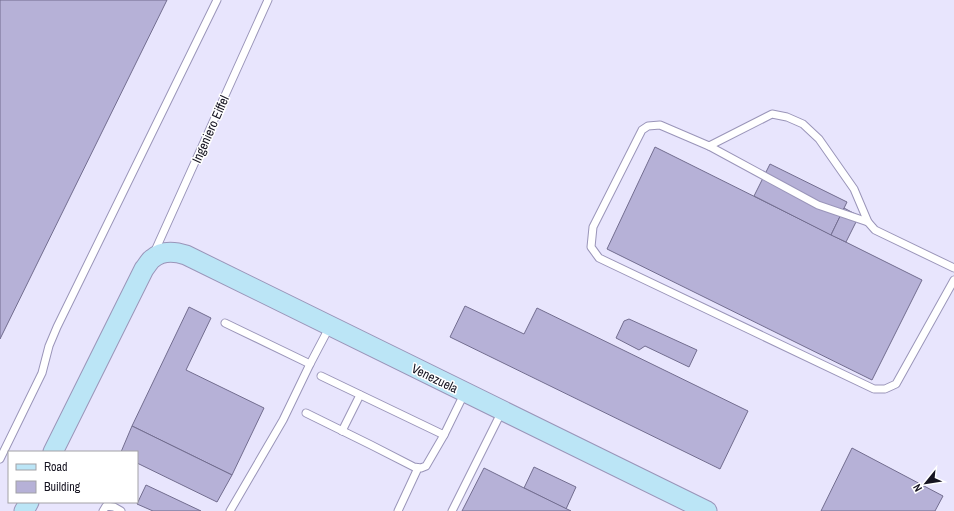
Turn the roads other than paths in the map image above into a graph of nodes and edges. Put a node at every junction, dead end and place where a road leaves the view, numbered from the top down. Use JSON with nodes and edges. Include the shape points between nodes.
{"nodes":[{"id":1,"x":217,"y":0,"type":"edge"},
{"id":2,"x":268,"y":0,"type":"edge"},
{"id":3,"x":709,"y":146,"type":"junction"},
{"id":4,"x":868,"y":222,"type":"junction"},
{"id":5,"x":157,"y":256,"type":"junction"},
{"id":6,"x":954,"y":268,"type":"edge"},
{"id":7,"x":954,"y":280,"type":"edge"},
{"id":8,"x":225,"y":323,"type":"dead end"},
{"id":9,"x":330,"y":326,"type":"junction"},
{"id":10,"x":310,"y":364,"type":"junction"},
{"id":11,"x":321,"y":376,"type":"dead end"},
{"id":12,"x":465,"y":392,"type":"junction"},
{"id":13,"x":360,"y":395,"type":"junction"},
{"id":14,"x":502,"y":410,"type":"junction"},
{"id":15,"x":306,"y":413,"type":"dead end"},
{"id":16,"x":342,"y":431,"type":"junction"},
{"id":17,"x":444,"y":435,"type":"junction"},
{"id":18,"x":53,"y":451,"type":"edge"},
{"id":19,"x":0,"y":459,"type":"edge"},
{"id":20,"x":418,"y":468,"type":"junction"},
{"id":21,"x":103,"y":511,"type":"edge"},
{"id":22,"x":121,"y":511,"type":"edge"},
{"id":23,"x":230,"y":511,"type":"edge"},
{"id":24,"x":398,"y":511,"type":"edge"},
{"id":25,"x":452,"y":511,"type":"edge"},
{"id":26,"x":707,"y":511,"type":"edge"}],
"edges":[{"from":1,"to":19,"type":"lane","via":[[57,327],[42,373]]},
{"from":2,"to":5,"type":"lane","name":"Ingeniero Eiffel"},
{"from":3,"to":4,"type":"lane","via":[[818,205]]},
{"from":3,"to":4,"type":"lane","via":[[772,114],[803,124],[819,139],[854,189]]},
{"from":3,"to":7,"type":"lane","via":[[660,125],[648,126],[642,130],[593,227],[592,247],[599,258],[874,389],[885,389],[896,384]]},
{"from":4,"to":6,"type":"lane","via":[[875,230]]},
{"from":5,"to":9,"type":"street","name":"Venezuela","via":[[176,252],[186,255]]},
{"from":5,"to":18,"type":"street","name":"Ingeniero Eiffel","via":[[144,269]]},
{"from":8,"to":10,"type":"lane"},
{"from":9,"to":10,"type":"lane"},
{"from":9,"to":12,"type":"street","name":"Venezuela"},
{"from":10,"to":23,"type":"lane","via":[[283,420]]},
{"from":11,"to":13,"type":"lane"},
{"from":12,"to":14,"type":"street","name":"Venezuela"},
{"from":12,"to":17,"type":"lane"},
{"from":13,"to":16,"type":"lane"},
{"from":13,"to":17,"type":"lane"},
{"from":14,"to":25,"type":"lane"},
{"from":14,"to":26,"type":"street","name":"Venezuela"},
{"from":15,"to":16,"type":"lane"},
{"from":16,"to":20,"type":"lane"},
{"from":17,"to":20,"type":"lane","via":[[426,466]]},
{"from":20,"to":24,"type":"lane"},
{"from":21,"to":22,"type":"lane","via":[[106,506]]}]}
